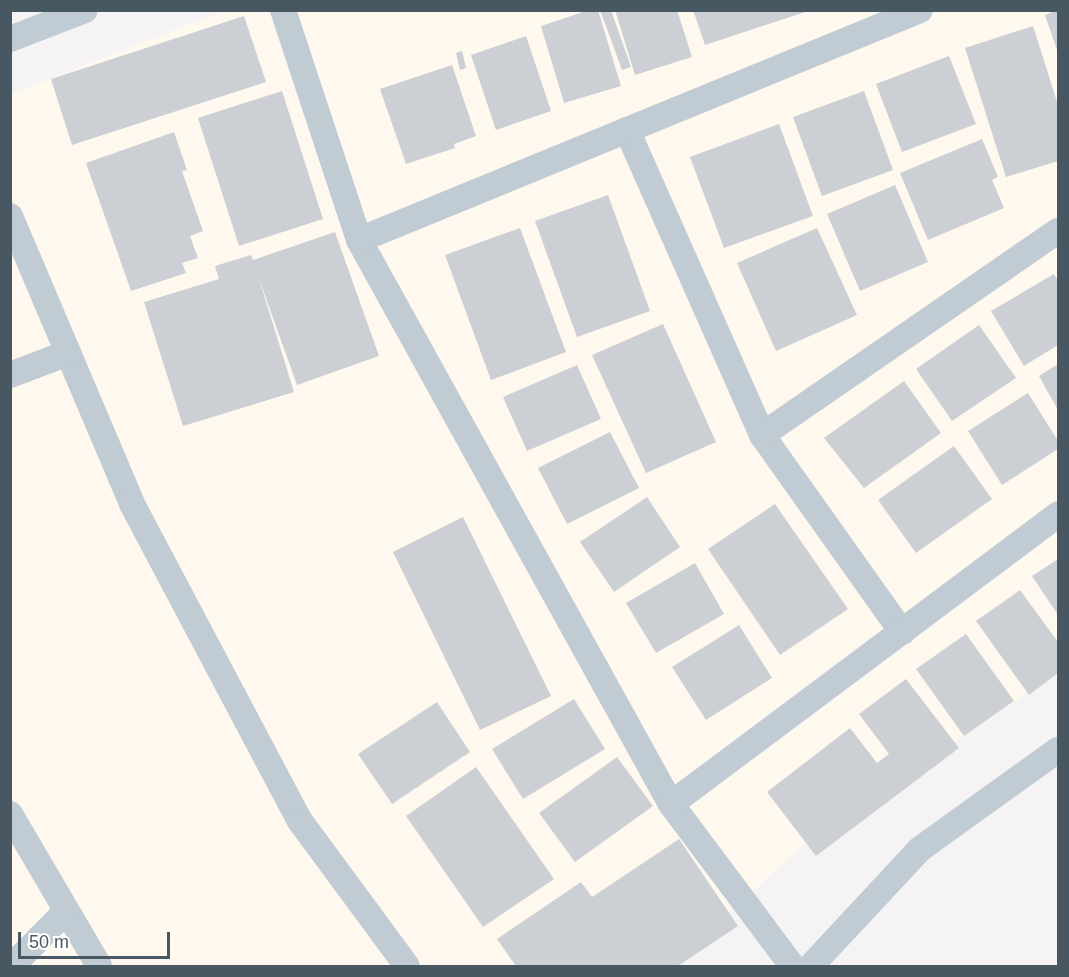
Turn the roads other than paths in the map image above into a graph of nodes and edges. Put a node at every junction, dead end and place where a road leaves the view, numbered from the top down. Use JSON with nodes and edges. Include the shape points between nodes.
{"nodes":[{"id":1,"x":85,"y":10,"type":"edge"},
{"id":2,"x":283,"y":10,"type":"edge"},
{"id":3,"x":920,"y":10,"type":"edge"},
{"id":4,"x":10,"y":39,"type":"edge"},
{"id":5,"x":627,"y":130,"type":"junction"},
{"id":6,"x":10,"y":216,"type":"edge"},
{"id":7,"x":1059,"y":231,"type":"edge"},
{"id":8,"x":359,"y":240,"type":"junction"},
{"id":9,"x":68,"y":353,"type":"junction"},
{"id":10,"x":10,"y":375,"type":"edge"},
{"id":11,"x":762,"y":435,"type":"junction"},
{"id":12,"x":1059,"y":514,"type":"edge"},
{"id":13,"x":902,"y":632,"type":"junction"},
{"id":14,"x":1059,"y":750,"type":"edge"},
{"id":15,"x":671,"y":804,"type":"junction"},
{"id":16,"x":10,"y":814,"type":"edge"},
{"id":17,"x":65,"y":912,"type":"junction"},
{"id":18,"x":12,"y":966,"type":"edge"},
{"id":19,"x":99,"y":966,"type":"edge"},
{"id":20,"x":408,"y":966,"type":"edge"},
{"id":21,"x":792,"y":966,"type":"edge"},
{"id":22,"x":811,"y":966,"type":"edge"}],
"edges":[{"from":1,"to":4,"type":"street"},
{"from":2,"to":8,"type":"street"},
{"from":3,"to":5,"type":"street"},
{"from":5,"to":8,"type":"street"},
{"from":5,"to":11,"type":"street"},
{"from":6,"to":9,"type":"street"},
{"from":7,"to":11,"type":"street"},
{"from":8,"to":15,"type":"street"},
{"from":9,"to":10,"type":"street"},
{"from":9,"to":20,"type":"street","via":[[132,504],[300,821]]},
{"from":11,"to":13,"type":"street"},
{"from":12,"to":13,"type":"street"},
{"from":13,"to":15,"type":"street"},
{"from":14,"to":22,"type":"street","via":[[920,849]]},
{"from":15,"to":21,"type":"street"},
{"from":16,"to":17,"type":"street"},
{"from":17,"to":18,"type":"street"},
{"from":17,"to":19,"type":"street"}]}
